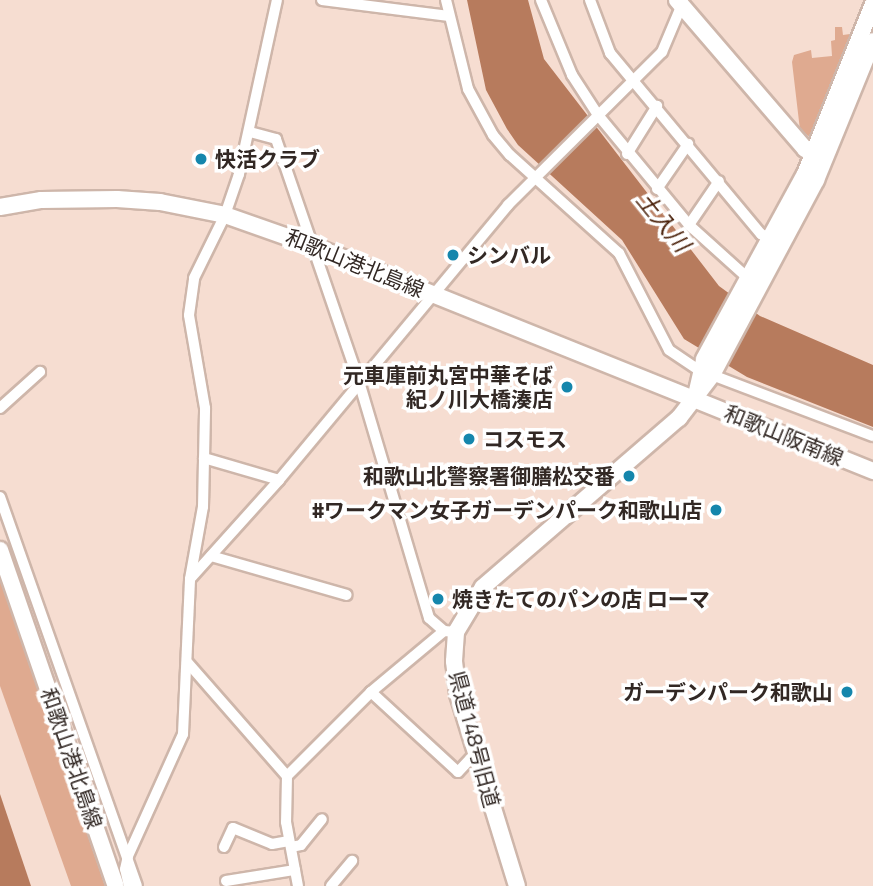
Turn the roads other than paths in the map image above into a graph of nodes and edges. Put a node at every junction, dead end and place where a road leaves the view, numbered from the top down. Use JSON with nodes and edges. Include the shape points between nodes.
{"nodes":[{"id":1,"x":277,"y":0,"type":"edge"},
{"id":2,"x":322,"y":0,"type":"edge"},
{"id":3,"x":446,"y":0,"type":"edge"},
{"id":4,"x":541,"y":0,"type":"edge"},
{"id":5,"x":590,"y":0,"type":"edge"},
{"id":6,"x":681,"y":1,"type":"edge"},
{"id":7,"x":873,"y":4,"type":"edge"},
{"id":8,"x":449,"y":16,"type":"junction"},
{"id":9,"x":873,"y":41,"type":"edge"},
{"id":10,"x":633,"y":78,"type":"junction"},
{"id":11,"x":657,"y":106,"type":"junction"},
{"id":12,"x":595,"y":117,"type":"junction"},
{"id":13,"x":250,"y":132,"type":"junction"},
{"id":14,"x":688,"y":144,"type":"junction"},
{"id":15,"x":627,"y":154,"type":"junction"},
{"id":16,"x":819,"y":157,"type":"junction"},
{"id":17,"x":537,"y":174,"type":"junction"},
{"id":18,"x":719,"y":181,"type":"junction"},
{"id":19,"x":657,"y":189,"type":"junction"},
{"id":20,"x":0,"y":207,"type":"edge"},
{"id":21,"x":225,"y":215,"type":"junction"},
{"id":22,"x":689,"y":225,"type":"junction"},
{"id":23,"x":770,"y":240,"type":"junction"},
{"id":24,"x":313,"y":246,"type":"junction"},
{"id":25,"x":747,"y":290,"type":"junction"},
{"id":26,"x":435,"y":295,"type":"junction"},
{"id":27,"x":708,"y":368,"type":"junction"},
{"id":28,"x":40,"y":372,"type":"dead end"},
{"id":29,"x":360,"y":385,"type":"junction"},
{"id":30,"x":695,"y":399,"type":"junction"},
{"id":31,"x":0,"y":408,"type":"edge"},
{"id":32,"x":873,"y":436,"type":"edge"},
{"id":33,"x":204,"y":458,"type":"junction"},
{"id":34,"x":873,"y":471,"type":"edge"},
{"id":35,"x":279,"y":480,"type":"junction"},
{"id":36,"x":0,"y":497,"type":"edge"},
{"id":37,"x":0,"y":550,"type":"edge"},
{"id":38,"x":211,"y":556,"type":"junction"},
{"id":39,"x":190,"y":579,"type":"junction"},
{"id":40,"x":347,"y":595,"type":"dead end"},
{"id":41,"x":450,"y":631,"type":"junction"},
{"id":42,"x":188,"y":663,"type":"junction"},
{"id":43,"x":371,"y":692,"type":"junction"},
{"id":44,"x":476,"y":753,"type":"junction"},
{"id":45,"x":287,"y":776,"type":"junction"},
{"id":46,"x":322,"y":819,"type":"dead end"},
{"id":47,"x":290,"y":844,"type":"junction"},
{"id":48,"x":224,"y":847,"type":"dead end"},
{"id":49,"x":128,"y":856,"type":"junction"},
{"id":50,"x":352,"y":861,"type":"dead end"},
{"id":51,"x":295,"y":870,"type":"junction"},
{"id":52,"x":226,"y":881,"type":"dead end"},
{"id":53,"x":116,"y":886,"type":"edge"},
{"id":54,"x":129,"y":886,"type":"edge"},
{"id":55,"x":137,"y":886,"type":"edge"},
{"id":56,"x":298,"y":886,"type":"edge"},
{"id":57,"x":331,"y":886,"type":"edge"},
{"id":58,"x":517,"y":886,"type":"edge"}],
"edges":[{"from":1,"to":13,"type":"street"},
{"from":2,"to":8,"type":"street"},
{"from":3,"to":8,"type":"street"},
{"from":4,"to":12,"type":"street"},
{"from":5,"to":10,"type":"street","via":[[610,53]]},
{"from":6,"to":10,"type":"street","via":[[662,52]]},
{"from":6,"to":16,"type":"main road"},
{"from":7,"to":16,"type":"main road"},
{"from":8,"to":17,"type":"street","via":[[468,89],[479,112],[510,155]]},
{"from":9,"to":16,"type":"main road"},
{"from":10,"to":11,"type":"street"},
{"from":10,"to":12,"type":"street"},
{"from":11,"to":14,"type":"street"},
{"from":11,"to":15,"type":"street"},
{"from":12,"to":15,"type":"street"},
{"from":12,"to":17,"type":"street"},
{"from":13,"to":21,"type":"street"},
{"from":13,"to":24,"type":"street","via":[[276,139]]},
{"from":14,"to":18,"type":"street"},
{"from":14,"to":19,"type":"street"},
{"from":15,"to":19,"type":"street"},
{"from":16,"to":23,"type":"main road"},
{"from":16,"to":25,"type":"main road","via":[[791,232]]},
{"from":17,"to":26,"type":"street"},
{"from":17,"to":27,"type":"street","via":[[619,253],[669,350]]},
{"from":18,"to":22,"type":"street"},
{"from":18,"to":23,"type":"street"},
{"from":19,"to":22,"type":"street"},
{"from":20,"to":21,"type":"main road","name":"和歌山港北島線","via":[[41,200],[117,199]]},
{"from":21,"to":24,"type":"main road","name":"和歌山港北島線"},
{"from":21,"to":33,"type":"street","via":[[194,278],[189,315],[205,408]]},
{"from":22,"to":25,"type":"street"},
{"from":23,"to":25,"type":"main road"},
{"from":24,"to":26,"type":"main road","name":"和歌山港北島線"},
{"from":24,"to":29,"type":"street"},
{"from":25,"to":27,"type":"main road"},
{"from":26,"to":29,"type":"street"},
{"from":26,"to":30,"type":"main road","name":"和歌山港北島線"},
{"from":27,"to":30,"type":"main road"},
{"from":27,"to":32,"type":"street"},
{"from":28,"to":31,"type":"street"},
{"from":29,"to":35,"type":"street"},
{"from":29,"to":41,"type":"street","via":[[429,618]]},
{"from":30,"to":34,"type":"main road","name":"和歌山阪南線"},
{"from":30,"to":41,"type":"main road","name":"県道148号旧道","via":[[679,418],[483,587]]},
{"from":33,"to":35,"type":"street"},
{"from":33,"to":39,"type":"street","via":[[203,507]]},
{"from":35,"to":38,"type":"street"},
{"from":36,"to":49,"type":"street","via":[[118,839]]},
{"from":37,"to":53,"type":"main road","name":"和歌山港北島線"},
{"from":38,"to":39,"type":"street"},
{"from":38,"to":40,"type":"street"},
{"from":39,"to":42,"type":"street"},
{"from":41,"to":43,"type":"street"},
{"from":41,"to":44,"type":"main road","name":"県道148号旧道","via":[[458,694]]},
{"from":42,"to":45,"type":"street"},
{"from":42,"to":49,"type":"street","via":[[183,734]]},
{"from":43,"to":44,"type":"street","via":[[458,772]]},
{"from":43,"to":45,"type":"street"},
{"from":44,"to":58,"type":"main road","name":"県道148号旧道"},
{"from":45,"to":47,"type":"street"},
{"from":46,"to":47,"type":"street","via":[[301,845]]},
{"from":47,"to":48,"type":"street","via":[[272,844],[233,828]]},
{"from":47,"to":51,"type":"street"},
{"from":49,"to":54,"type":"street"},
{"from":49,"to":55,"type":"street"},
{"from":50,"to":57,"type":"street"},
{"from":51,"to":52,"type":"street"},
{"from":51,"to":56,"type":"street"}]}
